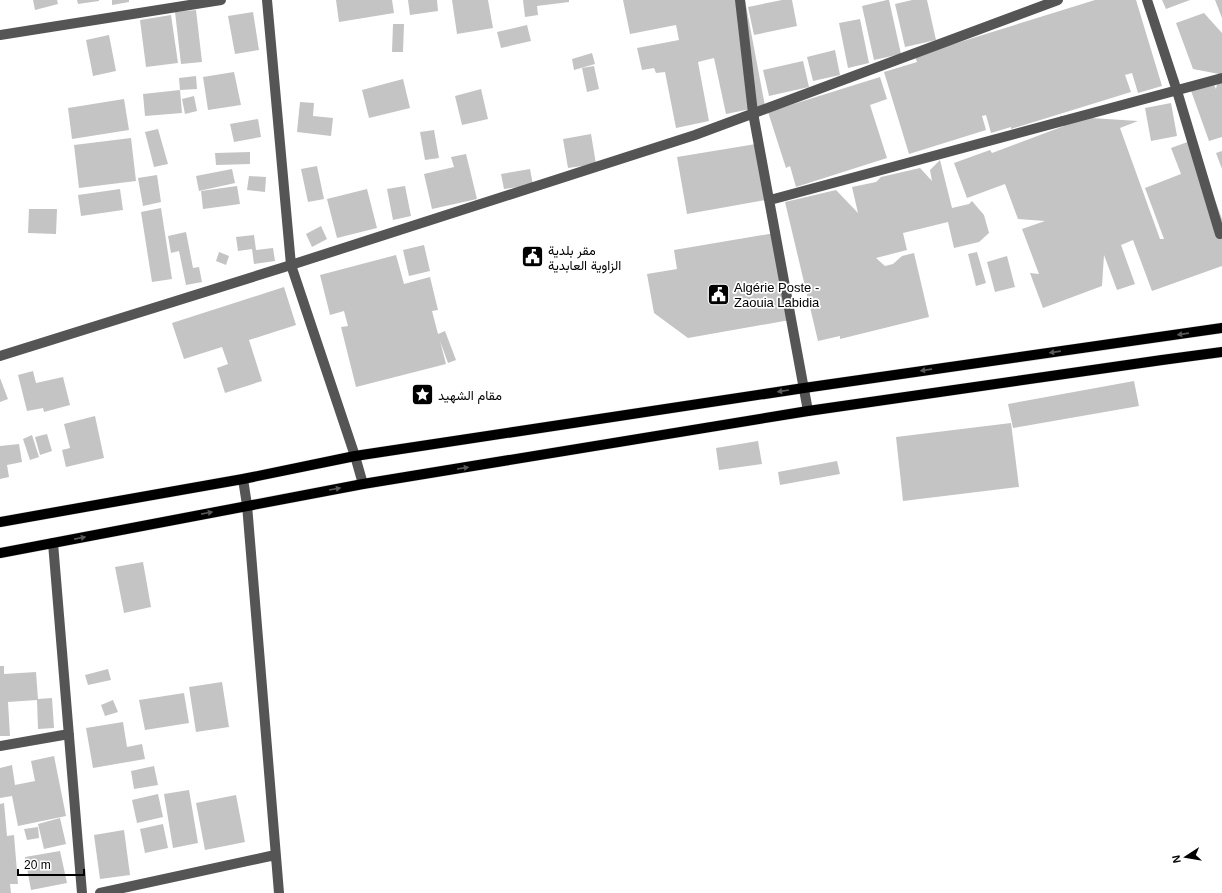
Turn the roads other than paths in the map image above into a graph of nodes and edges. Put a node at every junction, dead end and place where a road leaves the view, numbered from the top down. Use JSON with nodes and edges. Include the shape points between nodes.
{"nodes":[{"id":1,"x":221,"y":0,"type":"edge"},
{"id":2,"x":267,"y":0,"type":"edge"},
{"id":3,"x":740,"y":0,"type":"edge"},
{"id":4,"x":1058,"y":0,"type":"edge"},
{"id":5,"x":1147,"y":0,"type":"edge"},
{"id":6,"x":0,"y":35,"type":"edge"},
{"id":7,"x":1222,"y":78,"type":"edge"},
{"id":8,"x":1177,"y":91,"type":"junction"},
{"id":9,"x":754,"y":113,"type":"junction"},
{"id":10,"x":770,"y":200,"type":"junction"},
{"id":11,"x":1220,"y":234,"type":"dead end"},
{"id":12,"x":291,"y":265,"type":"junction"},
{"id":13,"x":1222,"y":328,"type":"edge"},
{"id":14,"x":1222,"y":352,"type":"edge"},
{"id":15,"x":0,"y":356,"type":"edge"},
{"id":16,"x":804,"y":388,"type":"junction"},
{"id":17,"x":808,"y":411,"type":"junction"},
{"id":18,"x":355,"y":456,"type":"junction"},
{"id":19,"x":243,"y":479,"type":"junction"},
{"id":20,"x":363,"y":484,"type":"junction"},
{"id":21,"x":246,"y":505,"type":"junction"},
{"id":22,"x":0,"y":522,"type":"edge"},
{"id":23,"x":53,"y":543,"type":"junction"},
{"id":24,"x":0,"y":552,"type":"edge"},
{"id":25,"x":69,"y":734,"type":"junction"},
{"id":26,"x":0,"y":746,"type":"edge"},
{"id":27,"x":275,"y":855,"type":"junction"},
{"id":28,"x":82,"y":893,"type":"edge"},
{"id":29,"x":100,"y":893,"type":"edge"},
{"id":30,"x":279,"y":893,"type":"edge"}],
"edges":[{"from":1,"to":6,"type":"street"},
{"from":2,"to":12,"type":"street"},
{"from":3,"to":9,"type":"street"},
{"from":4,"to":9,"type":"street"},
{"from":5,"to":8,"type":"street"},
{"from":7,"to":8,"type":"street"},
{"from":8,"to":10,"type":"street"},
{"from":8,"to":11,"type":"street"},
{"from":9,"to":10,"type":"street"},
{"from":9,"to":12,"type":"street","via":[[696,135]]},
{"from":10,"to":16,"type":"street"},
{"from":12,"to":15,"type":"street"},
{"from":12,"to":18,"type":"street"},
{"from":13,"to":16,"type":"main road","one_way":true},
{"from":14,"to":17,"type":"main road"},
{"from":16,"to":17,"type":"street"},
{"from":16,"to":18,"type":"main road","one_way":true},
{"from":20,"to":17,"type":"main road","one_way":true},
{"from":18,"to":19,"type":"main road"},
{"from":18,"to":20,"type":"street"},
{"from":19,"to":21,"type":"street"},
{"from":19,"to":22,"type":"main road"},
{"from":21,"to":20,"type":"main road","one_way":true},
{"from":23,"to":21,"type":"main road","one_way":true},
{"from":21,"to":27,"type":"street"},
{"from":23,"to":24,"type":"main road"},
{"from":23,"to":25,"type":"street"},
{"from":25,"to":26,"type":"street"},
{"from":25,"to":28,"type":"street"},
{"from":27,"to":29,"type":"street"},
{"from":27,"to":30,"type":"street"}]}
